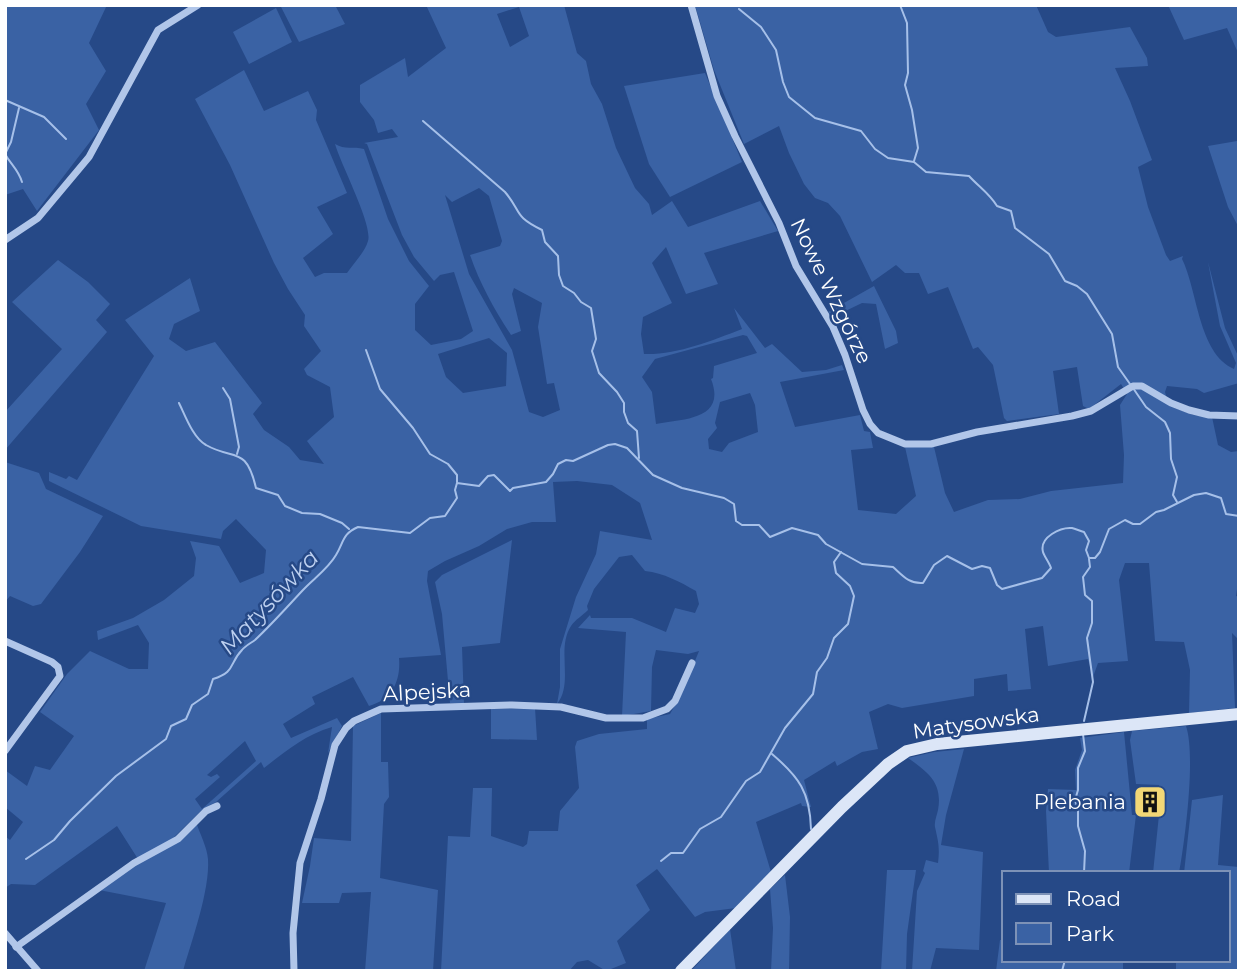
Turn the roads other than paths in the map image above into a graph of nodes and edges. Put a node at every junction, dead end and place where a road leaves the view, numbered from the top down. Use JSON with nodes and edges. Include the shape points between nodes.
{"nodes":[{"id":1,"x":198,"y":5,"type":"edge"},
{"id":2,"x":691,"y":5,"type":"edge"},
{"id":3,"x":5,"y":240,"type":"edge"},
{"id":4,"x":1239,"y":416,"type":"edge"},
{"id":5,"x":5,"y":641,"type":"edge"},
{"id":6,"x":692,"y":663,"type":"dead end"},
{"id":7,"x":1239,"y":713,"type":"edge"},
{"id":8,"x":5,"y":751,"type":"edge"},
{"id":9,"x":217,"y":806,"type":"dead end"},
{"id":10,"x":5,"y":933,"type":"edge"},
{"id":11,"x":16,"y":947,"type":"junction"},
{"id":12,"x":38,"y":971,"type":"edge"},
{"id":13,"x":294,"y":971,"type":"edge"},
{"id":14,"x":681,"y":971,"type":"edge"}],
"edges":[{"from":1,"to":3,"type":"street","via":[[158,30],[89,156],[38,218]]},
{"from":2,"to":4,"type":"street","name":"Nowe Wzgórze","via":[[717,96],[796,266],[833,327],[863,410],[878,433],[905,443],[931,444],[1081,414],[1133,386],[1142,386],[1189,410]]},
{"from":5,"to":8,"type":"street","via":[[52,663],[60,676]]},
{"from":6,"to":13,"type":"street","name":"Alpejska","via":[[675,701],[643,718],[606,718],[561,706],[512,705],[381,709],[354,721],[335,745],[300,863]]},
{"from":7,"to":14,"type":"street","name":"Matysowska","via":[[937,744],[907,751],[842,807]]},
{"from":9,"to":11,"type":"street","via":[[178,839],[134,863]]},
{"from":10,"to":11,"type":"street"},
{"from":11,"to":12,"type":"street"}]}
